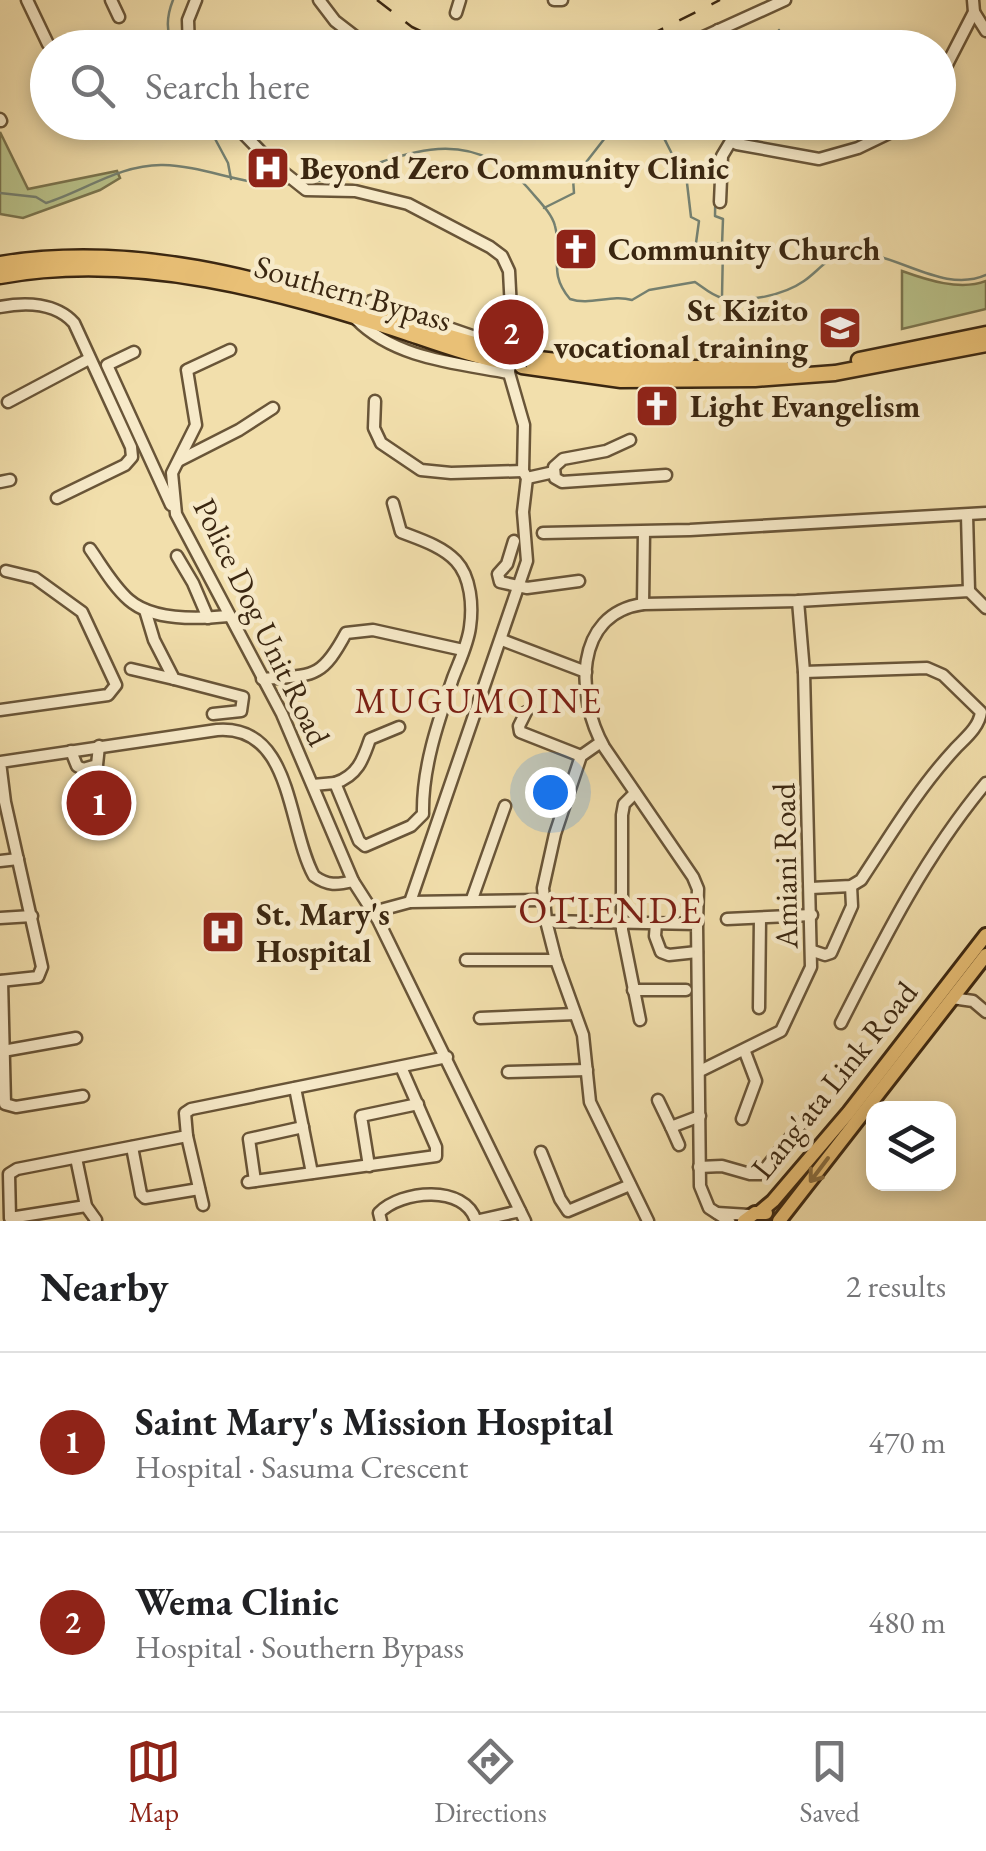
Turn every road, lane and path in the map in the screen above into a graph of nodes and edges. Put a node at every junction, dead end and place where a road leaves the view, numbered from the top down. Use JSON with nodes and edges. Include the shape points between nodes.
{"nodes":[{"id":1,"x":27,"y":0,"type":"edge"},
{"id":2,"x":111,"y":0,"type":"edge"},
{"id":3,"x":196,"y":0,"type":"edge"},
{"id":4,"x":319,"y":0,"type":"edge"},
{"id":5,"x":460,"y":0,"type":"edge"},
{"id":6,"x":785,"y":0,"type":"edge"},
{"id":7,"x":974,"y":6,"type":"edge"},
{"id":8,"x":456,"y":13,"type":"dead end"},
{"id":9,"x":118,"y":17,"type":"dead end"},
{"id":10,"x":41,"y":30,"type":"edge"},
{"id":11,"x":189,"y":30,"type":"edge"},
{"id":12,"x":347,"y":30,"type":"edge"},
{"id":13,"x":718,"y":30,"type":"edge"},
{"id":14,"x":986,"y":31,"type":"edge"},
{"id":15,"x":956,"y":44,"type":"edge"},
{"id":16,"x":250,"y":140,"type":"edge"},
{"id":17,"x":731,"y":140,"type":"joint"},
{"id":18,"x":875,"y":140,"type":"edge"},
{"id":19,"x":720,"y":202,"type":"dead end"},
{"id":20,"x":0,"y":264,"type":"edge"},
{"id":21,"x":0,"y":276,"type":"edge"},
{"id":22,"x":372,"y":301,"type":"dead end"},
{"id":23,"x":0,"y":306,"type":"edge"},
{"id":24,"x":986,"y":334,"type":"edge"},
{"id":25,"x":986,"y":344,"type":"edge"},
{"id":26,"x":230,"y":350,"type":"dead end"},
{"id":27,"x":134,"y":352,"type":"dead end"},
{"id":28,"x":89,"y":359,"type":"junction"},
{"id":29,"x":513,"y":359,"type":"junction"},
{"id":30,"x":375,"y":401,"type":"dead end"},
{"id":31,"x":8,"y":402,"type":"dead end"},
{"id":32,"x":273,"y":408,"type":"dead end"},
{"id":33,"x":630,"y":440,"type":"dead end"},
{"id":34,"x":179,"y":460,"type":"junction"},
{"id":35,"x":554,"y":472,"type":"junction"},
{"id":36,"x":525,"y":474,"type":"junction"},
{"id":37,"x":666,"y":475,"type":"dead end"},
{"id":38,"x":58,"y":498,"type":"dead end"},
{"id":39,"x":393,"y":503,"type":"dead end"},
{"id":40,"x":986,"y":513,"type":"edge"},
{"id":41,"x":176,"y":514,"type":"junction"},
{"id":42,"x":967,"y":514,"type":"junction"},
{"id":43,"x":644,"y":532,"type":"junction"},
{"id":44,"x":543,"y":533,"type":"dead end"},
{"id":45,"x":514,"y":541,"type":"dead end"},
{"id":46,"x":90,"y":549,"type":"dead end"},
{"id":47,"x":177,"y":556,"type":"dead end"},
{"id":48,"x":6,"y":571,"type":"dead end"},
{"id":49,"x":578,"y":581,"type":"dead end"},
{"id":50,"x":520,"y":587,"type":"junction"},
{"id":51,"x":969,"y":590,"type":"junction"},
{"id":52,"x":798,"y":601,"type":"junction"},
{"id":53,"x":642,"y":604,"type":"junction"},
{"id":54,"x":986,"y":608,"type":"edge"},
{"id":55,"x":144,"y":610,"type":"junction"},
{"id":56,"x":228,"y":616,"type":"junction"},
{"id":57,"x":208,"y":618,"type":"junction"},
{"id":58,"x":502,"y":640,"type":"junction"},
{"id":59,"x":462,"y":650,"type":"junction"},
{"id":60,"x":132,"y":669,"type":"dead end"},
{"id":61,"x":586,"y":672,"type":"junction"},
{"id":62,"x":804,"y":672,"type":"junction"},
{"id":63,"x":174,"y":678,"type":"junction"},
{"id":64,"x":262,"y":679,"type":"junction"},
{"id":65,"x":0,"y":710,"type":"edge"},
{"id":66,"x":526,"y":712,"type":"dead end"},
{"id":67,"x":213,"y":714,"type":"dead end"},
{"id":68,"x":398,"y":726,"type":"dead end"},
{"id":69,"x":601,"y":742,"type":"junction"},
{"id":70,"x":99,"y":746,"type":"junction"},
{"id":71,"x":71,"y":751,"type":"junction"},
{"id":72,"x":581,"y":756,"type":"junction"},
{"id":73,"x":0,"y":762,"type":"edge"},
{"id":74,"x":335,"y":783,"type":"junction"},
{"id":75,"x":986,"y":783,"type":"edge"},
{"id":76,"x":313,"y":786,"type":"junction"},
{"id":77,"x":634,"y":793,"type":"junction"},
{"id":78,"x":3,"y":802,"type":"edge"},
{"id":79,"x":505,"y":806,"type":"dead end"},
{"id":80,"x":18,"y":859,"type":"junction"},
{"id":81,"x":0,"y":861,"type":"edge"},
{"id":82,"x":353,"y":882,"type":"junction"},
{"id":83,"x":852,"y":886,"type":"junction"},
{"id":84,"x":811,"y":888,"type":"junction"},
{"id":85,"x":472,"y":900,"type":"junction"},
{"id":86,"x":542,"y":900,"type":"junction"},
{"id":87,"x":410,"y":902,"type":"junction"},
{"id":88,"x":373,"y":912,"type":"junction"},
{"id":89,"x":812,"y":914,"type":"junction"},
{"id":90,"x":32,"y":916,"type":"junction"},
{"id":91,"x":0,"y":918,"type":"edge"},
{"id":92,"x":760,"y":918,"type":"junction"},
{"id":93,"x":727,"y":919,"type":"dead end"},
{"id":94,"x":546,"y":921,"type":"junction"},
{"id":95,"x":622,"y":923,"type":"junction"},
{"id":96,"x":656,"y":923,"type":"junction"},
{"id":97,"x":697,"y":924,"type":"junction"},
{"id":98,"x":986,"y":935,"type":"edge"},
{"id":99,"x":697,"y":952,"type":"junction"},
{"id":100,"x":812,"y":952,"type":"junction"},
{"id":101,"x":986,"y":955,"type":"edge"},
{"id":102,"x":466,"y":960,"type":"dead end"},
{"id":103,"x":556,"y":960,"type":"junction"},
{"id":104,"x":972,"y":974,"type":"junction"},
{"id":105,"x":1,"y":981,"type":"edge"},
{"id":106,"x":633,"y":990,"type":"junction"},
{"id":107,"x":686,"y":990,"type":"dead end"},
{"id":108,"x":952,"y":998,"type":"junction"},
{"id":109,"x":973,"y":1001,"type":"junction"},
{"id":110,"x":759,"y":1008,"type":"dead end"},
{"id":111,"x":986,"y":1012,"type":"edge"},
{"id":112,"x":575,"y":1014,"type":"junction"},
{"id":113,"x":480,"y":1018,"type":"dead end"},
{"id":114,"x":640,"y":1020,"type":"dead end"},
{"id":115,"x":841,"y":1022,"type":"dead end"},
{"id":116,"x":76,"y":1038,"type":"dead end"},
{"id":117,"x":3,"y":1051,"type":"junction"},
{"id":118,"x":745,"y":1052,"type":"junction"},
{"id":119,"x":447,"y":1056,"type":"junction"},
{"id":120,"x":400,"y":1067,"type":"junction"},
{"id":121,"x":587,"y":1070,"type":"junction"},
{"id":122,"x":700,"y":1071,"type":"junction"},
{"id":123,"x":508,"y":1072,"type":"dead end"},
{"id":124,"x":295,"y":1088,"type":"junction"},
{"id":125,"x":82,"y":1096,"type":"dead end"},
{"id":126,"x":658,"y":1100,"type":"dead end"},
{"id":127,"x":418,"y":1104,"type":"junction"},
{"id":128,"x":815,"y":1107,"type":"dead end"},
{"id":129,"x":700,"y":1116,"type":"junction"},
{"id":130,"x":742,"y":1118,"type":"dead end"},
{"id":131,"x":303,"y":1127,"type":"junction"},
{"id":132,"x":671,"y":1128,"type":"junction"},
{"id":133,"x":186,"y":1136,"type":"junction"},
{"id":134,"x":679,"y":1145,"type":"dead end"},
{"id":135,"x":132,"y":1146,"type":"junction"},
{"id":136,"x":541,"y":1152,"type":"dead end"},
{"id":137,"x":76,"y":1158,"type":"junction"},
{"id":138,"x":369,"y":1166,"type":"junction"},
{"id":139,"x":699,"y":1167,"type":"junction"},
{"id":140,"x":312,"y":1173,"type":"junction"},
{"id":141,"x":630,"y":1185,"type":"junction"},
{"id":142,"x":199,"y":1189,"type":"junction"},
{"id":143,"x":203,"y":1205,"type":"dead end"},
{"id":144,"x":86,"y":1206,"type":"junction"},
{"id":145,"x":712,"y":1210,"type":"junction"},
{"id":146,"x":523,"y":1216,"type":"edge"},
{"id":147,"x":751,"y":1216,"type":"edge"},
{"id":148,"x":10,"y":1219,"type":"edge"},
{"id":149,"x":96,"y":1220,"type":"edge"},
{"id":150,"x":380,"y":1221,"type":"edge"},
{"id":151,"x":648,"y":1221,"type":"edge"},
{"id":152,"x":703,"y":1221,"type":"edge"},
{"id":153,"x":729,"y":1221,"type":"edge"},
{"id":154,"x":777,"y":1221,"type":"edge"}],
"edges":[{"from":1,"to":10,"type":"street"},
{"from":2,"to":9,"type":"street"},
{"from":3,"to":11,"type":"street"},
{"from":4,"to":12,"type":"street"},
{"from":5,"to":8,"type":"street"},
{"from":6,"to":13,"type":"street"},
{"from":7,"to":14,"type":"street"},
{"from":7,"to":15,"type":"street"},
{"from":16,"to":29,"type":"street","via":[[306,190],[356,191],[408,204],[496,251],[510,271]]},
{"from":17,"to":18,"type":"street","via":[[818,158]]},
{"from":17,"to":19,"type":"street","via":[[722,156]]},
{"from":20,"to":29,"type":"highway","name":"Southern Bypass","via":[[80,257],[199,267],[316,296]]},
{"from":21,"to":29,"type":"highway","name":"Southern Bypass","via":[[151,271],[213,281],[461,354]]},
{"from":22,"to":29,"type":"street","via":[[481,339]]},
{"from":23,"to":28,"type":"street","via":[[41,305],[66,314]]},
{"from":24,"to":29,"type":"highway","name":"Southern Bypass","via":[[803,368],[622,368]]},
{"from":25,"to":29,"type":"highway","name":"Southern Bypass","via":[[835,372],[755,379],[602,379]]},
{"from":26,"to":34,"type":"street","name":"Police Dog Unit Road","via":[[187,370],[196,425]]},
{"from":27,"to":41,"type":"street","via":[[107,366]]},
{"from":28,"to":31,"type":"street"},
{"from":28,"to":38,"type":"street","via":[[132,457]]},
{"from":29,"to":36,"type":"street"},
{"from":30,"to":36,"type":"street","via":[[380,443],[421,470]]},
{"from":32,"to":34,"type":"street"},
{"from":33,"to":35,"type":"street","via":[[563,459]]},
{"from":34,"to":41,"type":"street","name":"Police Dog Unit Road","via":[[172,479]]},
{"from":35,"to":36,"type":"street"},
{"from":35,"to":37,"type":"street","via":[[562,482]]},
{"from":36,"to":50,"type":"street","via":[[527,561]]},
{"from":39,"to":59,"type":"street","via":[[401,532],[447,553],[467,579],[470,621]]},
{"from":40,"to":42,"type":"street"},
{"from":41,"to":56,"type":"street","name":"Police Dog Unit Road"},
{"from":42,"to":43,"type":"street"},
{"from":42,"to":51,"type":"street"},
{"from":43,"to":44,"type":"street"},
{"from":43,"to":53,"type":"street"},
{"from":45,"to":50,"type":"street","via":[[497,578]]},
{"from":46,"to":55,"type":"street","via":[[124,596]]},
{"from":47,"to":57,"type":"street"},
{"from":48,"to":65,"type":"street","via":[[35,578],[82,612],[116,685],[108,694]]},
{"from":49,"to":50,"type":"street"},
{"from":50,"to":58,"type":"street"},
{"from":51,"to":52,"type":"street"},
{"from":51,"to":54,"type":"street"},
{"from":52,"to":53,"type":"street"},
{"from":52,"to":62,"type":"street","name":"Amiani Road"},
{"from":53,"to":61,"type":"street","via":[[605,619]]},
{"from":55,"to":57,"type":"street"},
{"from":55,"to":63,"type":"street"},
{"from":56,"to":57,"type":"street"},
{"from":56,"to":64,"type":"street","name":"Police Dog Unit Road"},
{"from":58,"to":61,"type":"street"},
{"from":58,"to":87,"type":"street"},
{"from":59,"to":64,"type":"street","via":[[372,630],[346,633],[330,663],[306,676]]},
{"from":59,"to":74,"type":"street","via":[[423,780],[420,820],[366,846]]},
{"from":60,"to":63,"type":"street"},
{"from":61,"to":69,"type":"street","via":[[587,702]]},
{"from":62,"to":83,"type":"street","via":[[927,668],[944,675],[981,712],[977,726]]},
{"from":62,"to":84,"type":"street","name":"Amiani Road"},
{"from":63,"to":67,"type":"street","via":[[243,697],[241,711]]},
{"from":64,"to":76,"type":"street","name":"Police Dog Unit Road"},
{"from":66,"to":72,"type":"street","via":[[520,732]]},
{"from":68,"to":74,"type":"street","via":[[370,739],[353,774]]},
{"from":69,"to":72,"type":"street"},
{"from":69,"to":77,"type":"street"},
{"from":70,"to":71,"type":"street"},
{"from":70,"to":71,"type":"street","via":[[97,764],[82,768]]},
{"from":70,"to":82,"type":"street","via":[[228,729],[255,736],[272,755],[314,876],[325,884]]},
{"from":71,"to":73,"type":"street"},
{"from":72,"to":86,"type":"street","via":[[547,862]]},
{"from":73,"to":78,"type":"street"},
{"from":74,"to":76,"type":"street"},
{"from":75,"to":115,"type":"street","via":[[915,880]]},
{"from":76,"to":82,"type":"street","name":"Police Dog Unit Road"},
{"from":77,"to":95,"type":"street","via":[[622,815]]},
{"from":77,"to":97,"type":"street","via":[[698,888]]},
{"from":78,"to":80,"type":"street"},
{"from":79,"to":85,"type":"street"},
{"from":80,"to":81,"type":"street"},
{"from":80,"to":90,"type":"street"},
{"from":82,"to":88,"type":"street","name":"Police Dog Unit Road"},
{"from":83,"to":84,"type":"street"},
{"from":83,"to":100,"type":"street","via":[[852,906],[831,952]]},
{"from":84,"to":89,"type":"street","name":"Amiani Road"},
{"from":85,"to":86,"type":"street"},
{"from":85,"to":87,"type":"street"},
{"from":86,"to":94,"type":"street"},
{"from":87,"to":88,"type":"street"},
{"from":88,"to":119,"type":"street"},
{"from":89,"to":92,"type":"street"},
{"from":89,"to":100,"type":"street","name":"Amiani Road"},
{"from":90,"to":91,"type":"street"},
{"from":90,"to":105,"type":"street","via":[[41,972]]},
{"from":92,"to":93,"type":"street"},
{"from":92,"to":110,"type":"street"},
{"from":94,"to":95,"type":"street"},
{"from":94,"to":103,"type":"street"},
{"from":95,"to":96,"type":"street"},
{"from":95,"to":106,"type":"street"},
{"from":96,"to":97,"type":"street"},
{"from":96,"to":99,"type":"street","via":[[660,952]]},
{"from":97,"to":99,"type":"street"},
{"from":98,"to":147,"type":"main road","name":"Lang'ata Link Road","via":[[849,1112]]},
{"from":99,"to":122,"type":"street"},
{"from":100,"to":118,"type":"street","name":"Amiani Road","via":[[786,1026]]},
{"from":101,"to":104,"type":"main road","name":"Lang'ata Link Road"},
{"from":102,"to":103,"type":"street"},
{"from":103,"to":112,"type":"street"},
{"from":104,"to":108,"type":"main road","name":"Lang'ata Link Road"},
{"from":104,"to":109,"type":"street"},
{"from":105,"to":117,"type":"street"},
{"from":106,"to":107,"type":"street"},
{"from":106,"to":114,"type":"street"},
{"from":108,"to":109,"type":"street"},
{"from":108,"to":154,"type":"main road","name":"Lang'ata Link Road","one_way":true},
{"from":109,"to":111,"type":"street"},
{"from":112,"to":113,"type":"street"},
{"from":112,"to":121,"type":"street"},
{"from":116,"to":117,"type":"street"},
{"from":117,"to":125,"type":"street","via":[[8,1106]]},
{"from":118,"to":122,"type":"street","name":"Amiani Road"},
{"from":118,"to":130,"type":"street","via":[[756,1081]]},
{"from":119,"to":120,"type":"street"},
{"from":119,"to":146,"type":"street"},
{"from":120,"to":124,"type":"street"},
{"from":120,"to":127,"type":"street"},
{"from":121,"to":123,"type":"street"},
{"from":121,"to":141,"type":"street","via":[[590,1102]]},
{"from":122,"to":129,"type":"street"},
{"from":124,"to":131,"type":"street"},
{"from":124,"to":133,"type":"street","via":[[187,1111]]},
{"from":126,"to":132,"type":"street"},
{"from":127,"to":138,"type":"street","via":[[360,1118]]},
{"from":127,"to":138,"type":"street","via":[[436,1156]]},
{"from":128,"to":139,"type":"street","via":[[761,1174]]},
{"from":129,"to":132,"type":"street"},
{"from":129,"to":139,"type":"street"},
{"from":131,"to":140,"type":"street"},
{"from":131,"to":140,"type":"street","via":[[249,1138],[252,1181]]},
{"from":132,"to":134,"type":"street"},
{"from":133,"to":135,"type":"street"},
{"from":133,"to":142,"type":"street"},
{"from":135,"to":137,"type":"street"},
{"from":135,"to":142,"type":"street","via":[[145,1198]]},
{"from":136,"to":141,"type":"street","via":[[568,1211]]},
{"from":137,"to":144,"type":"street"},
{"from":137,"to":148,"type":"street","via":[[12,1171]]},
{"from":138,"to":140,"type":"street"},
{"from":139,"to":145,"type":"street"},
{"from":141,"to":151,"type":"street"},
{"from":142,"to":143,"type":"street"},
{"from":144,"to":148,"type":"street"},
{"from":144,"to":149,"type":"street"},
{"from":145,"to":147,"type":"street"},
{"from":145,"to":152,"type":"street"},
{"from":145,"to":153,"type":"street"},
{"from":146,"to":150,"type":"street","via":[[476,1221],[464,1201],[426,1195],[384,1207]]},
{"from":147,"to":154,"type":"main road"}]}
